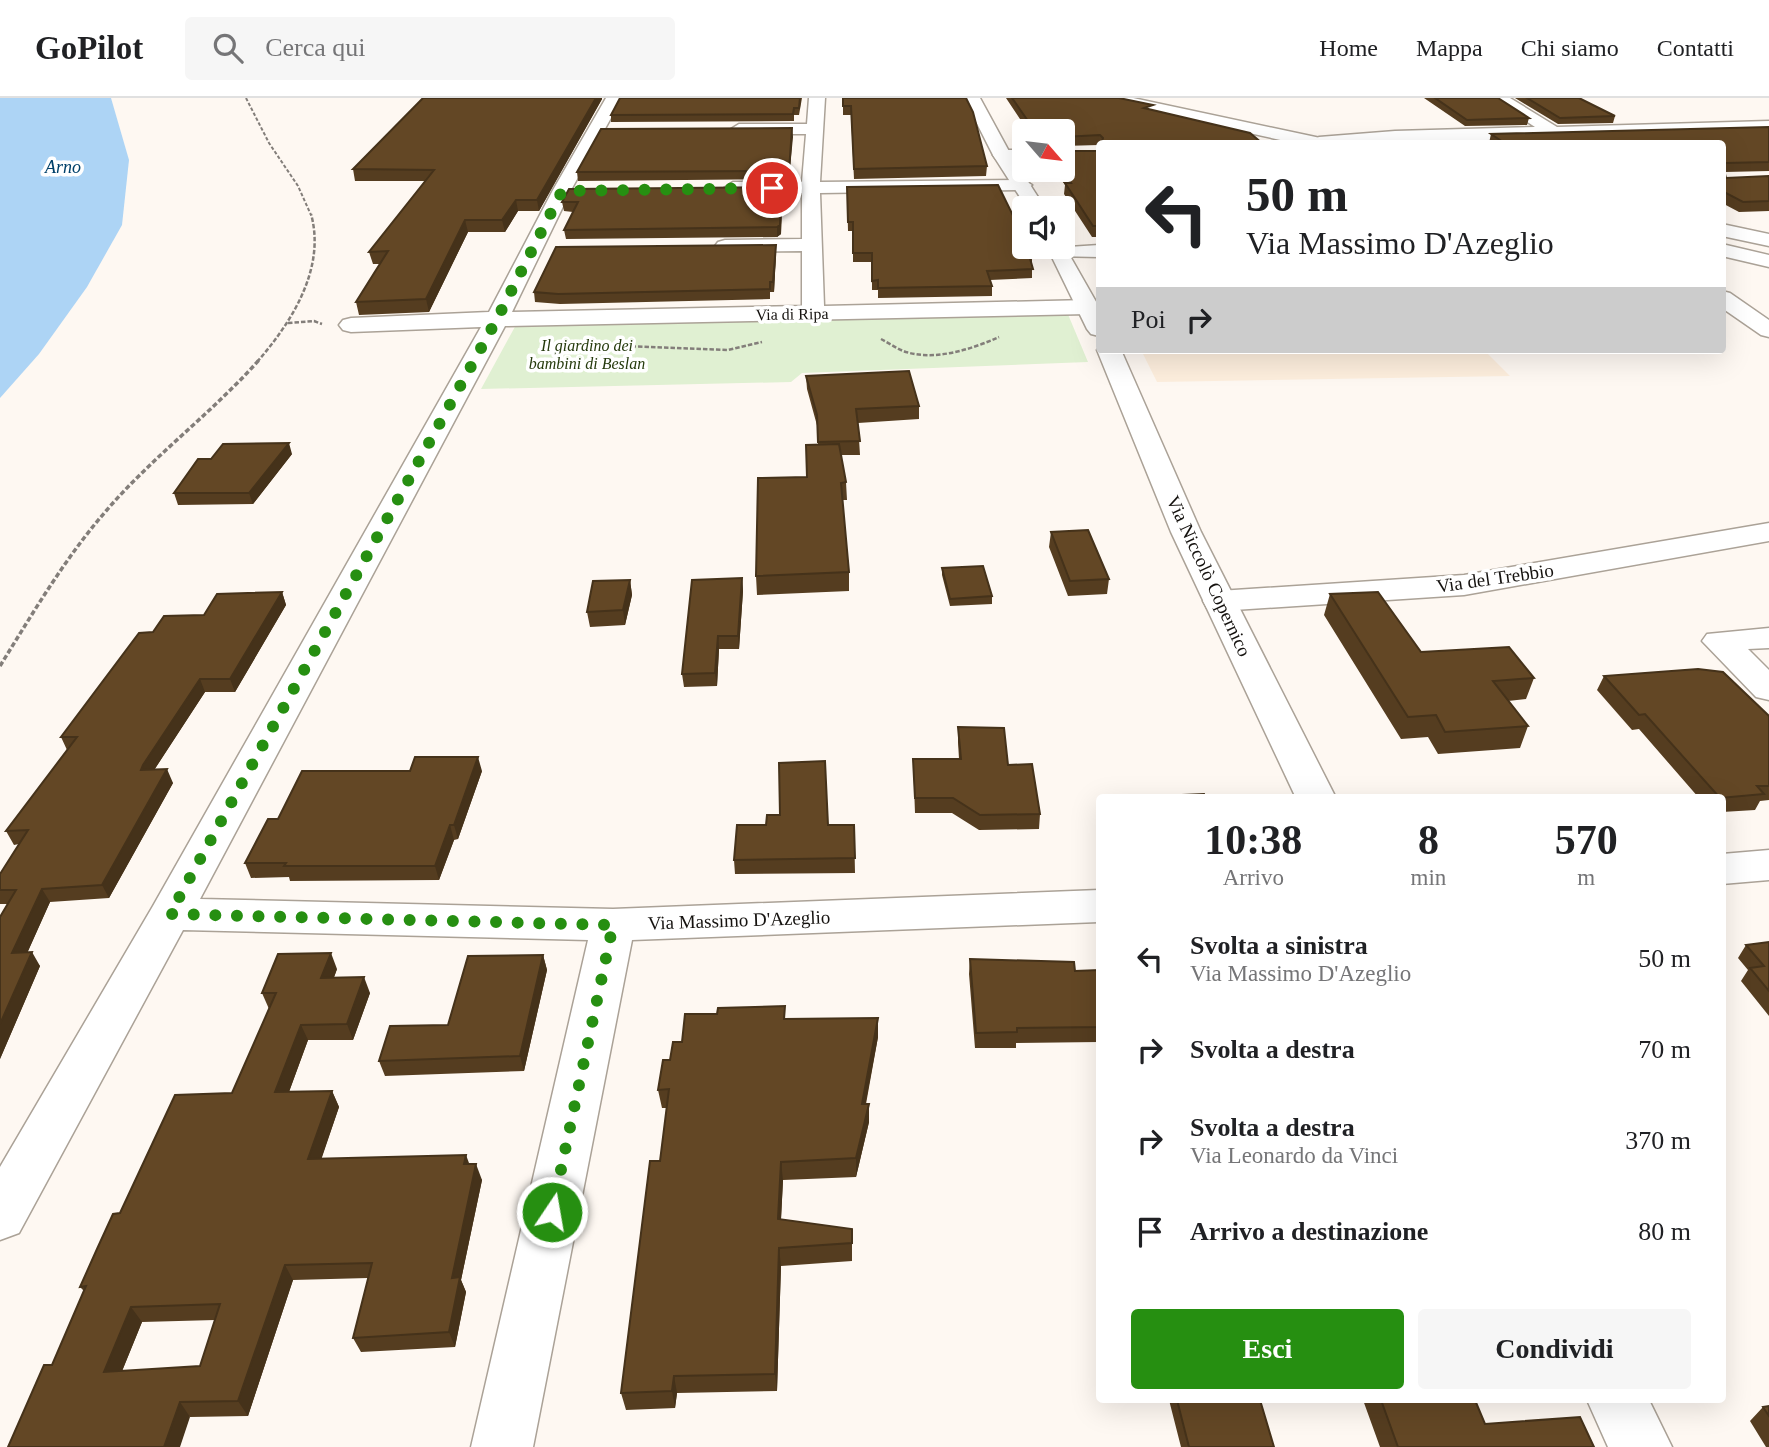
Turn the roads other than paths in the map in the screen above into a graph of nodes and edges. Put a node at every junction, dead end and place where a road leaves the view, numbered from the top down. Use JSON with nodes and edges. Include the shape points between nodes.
{"nodes":[{"id":1,"x":817,"y":98,"type":"edge"},
{"id":2,"x":972,"y":98,"type":"edge"},
{"id":3,"x":1112,"y":98,"type":"edge"},
{"id":4,"x":1499,"y":98,"type":"edge"},
{"id":5,"x":607,"y":119,"type":"edge"},
{"id":6,"x":1769,"y":126,"type":"edge"},
{"id":7,"x":720,"y":129,"type":"edge"},
{"id":8,"x":816,"y":129,"type":"junction"},
{"id":9,"x":1556,"y":132,"type":"junction"},
{"id":10,"x":1308,"y":140,"type":"edge"},
{"id":11,"x":1353,"y":140,"type":"edge"},
{"id":12,"x":1002,"y":155,"type":"junction"},
{"id":13,"x":1012,"y":155,"type":"edge"},
{"id":14,"x":1023,"y":185,"type":"junction"},
{"id":15,"x":811,"y":187,"type":"junction"},
{"id":16,"x":715,"y":189,"type":"edge"},
{"id":17,"x":1029,"y":196,"type":"edge"},
{"id":18,"x":1729,"y":231,"type":"edge"},
{"id":19,"x":1769,"y":232,"type":"edge"},
{"id":20,"x":1769,"y":240,"type":"edge"},
{"id":21,"x":811,"y":244,"type":"junction"},
{"id":22,"x":704,"y":246,"type":"edge"},
{"id":23,"x":1075,"y":250,"type":"edge"},
{"id":24,"x":1096,"y":251,"type":"edge"},
{"id":25,"x":1726,"y":251,"type":"edge"},
{"id":26,"x":1064,"y":259,"type":"edge"},
{"id":27,"x":1769,"y":261,"type":"edge"},
{"id":28,"x":1726,"y":301,"type":"edge"},
{"id":29,"x":1088,"y":307,"type":"junction"},
{"id":30,"x":813,"y":314,"type":"junction"},
{"id":31,"x":497,"y":319,"type":"junction"},
{"id":32,"x":1096,"y":323,"type":"edge"},
{"id":33,"x":351,"y":325,"type":"dead end"},
{"id":34,"x":1769,"y":330,"type":"edge"},
{"id":35,"x":1111,"y":354,"type":"edge"},
{"id":36,"x":1769,"y":532,"type":"edge"},
{"id":37,"x":1219,"y":601,"type":"junction"},
{"id":38,"x":1769,"y":638,"type":"edge"},
{"id":39,"x":1769,"y":690,"type":"edge"},
{"id":40,"x":1314,"y":794,"type":"edge"},
{"id":41,"x":1769,"y":866,"type":"edge"},
{"id":42,"x":1726,"y":870,"type":"edge"},
{"id":43,"x":1096,"y":906,"type":"edge"},
{"id":44,"x":170,"y":914,"type":"junction"},
{"id":45,"x":613,"y":925,"type":"junction"},
{"id":46,"x":0,"y":1216,"type":"edge"},
{"id":47,"x":1619,"y":1403,"type":"edge"},
{"id":48,"x":502,"y":1447,"type":"edge"},
{"id":49,"x":1641,"y":1447,"type":"edge"}],
"edges":[{"from":1,"to":8,"type":"street"},
{"from":2,"to":12,"type":"street"},
{"from":3,"to":10,"type":"street"},
{"from":4,"to":9,"type":"street"},
{"from":5,"to":31,"type":"street","via":[[545,248]]},
{"from":6,"to":9,"type":"street"},
{"from":7,"to":8,"type":"street"},
{"from":8,"to":15,"type":"street"},
{"from":9,"to":11,"type":"street"},
{"from":12,"to":13,"type":"street"},
{"from":12,"to":14,"type":"street"},
{"from":14,"to":15,"type":"street"},
{"from":14,"to":17,"type":"street"},
{"from":15,"to":16,"type":"street"},
{"from":15,"to":21,"type":"street"},
{"from":18,"to":19,"type":"street"},
{"from":18,"to":20,"type":"street"},
{"from":21,"to":22,"type":"street"},
{"from":21,"to":30,"type":"street"},
{"from":23,"to":24,"type":"street"},
{"from":25,"to":27,"type":"street"},
{"from":26,"to":29,"type":"street"},
{"from":28,"to":34,"type":"street"},
{"from":29,"to":30,"type":"street","name":"Via di Ripa"},
{"from":29,"to":32,"type":"street"},
{"from":30,"to":31,"type":"street","name":"Via di Ripa"},
{"from":31,"to":33,"type":"street","name":"Via di Ripa"},
{"from":31,"to":44,"type":"street"},
{"from":35,"to":37,"type":"street","name":"Via Niccolò Copernico"},
{"from":36,"to":37,"type":"street","name":"Via del Trebbio","via":[[1464,585]]},
{"from":37,"to":40,"type":"street","name":"Via Niccolò Copernico"},
{"from":38,"to":39,"type":"street","via":[[1719,641]]},
{"from":41,"to":42,"type":"street"},
{"from":43,"to":45,"type":"street","name":"Via Massimo D'Azeglio"},
{"from":44,"to":45,"type":"street","name":"Via Massimo D'Azeglio"},
{"from":44,"to":46,"type":"street"},
{"from":45,"to":48,"type":"street"},
{"from":47,"to":49,"type":"street"}]}
